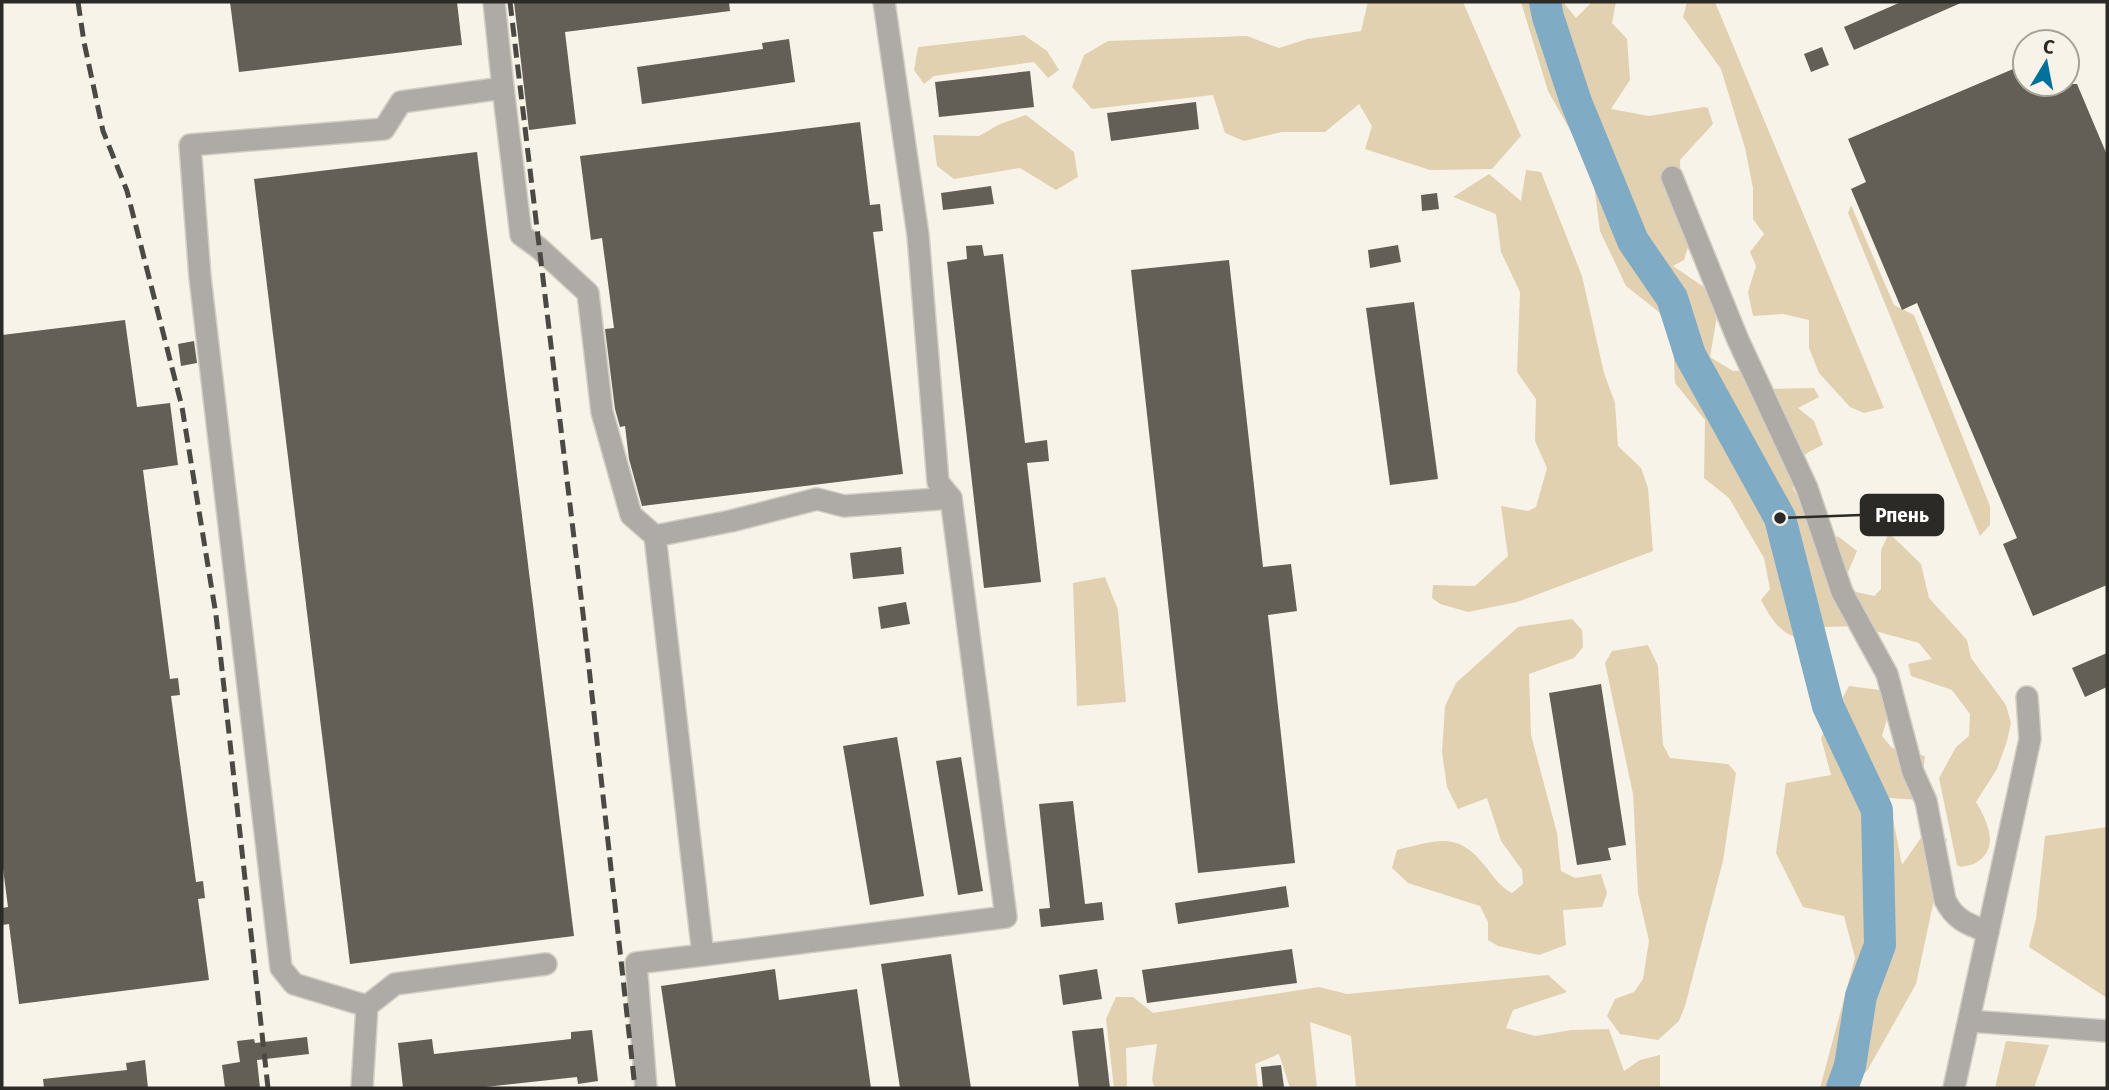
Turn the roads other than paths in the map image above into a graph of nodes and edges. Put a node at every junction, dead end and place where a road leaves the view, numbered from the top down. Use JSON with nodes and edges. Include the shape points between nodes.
{"nodes":[{"id":1,"x":495,"y":2,"type":"edge"},
{"id":2,"x":884,"y":2,"type":"edge"},
{"id":3,"x":503,"y":88,"type":"junction"},
{"id":4,"x":1672,"y":177,"type":"dead end"},
{"id":5,"x":951,"y":498,"type":"junction"},
{"id":6,"x":655,"y":536,"type":"junction"},
{"id":7,"x":2027,"y":697,"type":"dead end"},
{"id":8,"x":1988,"y":932,"type":"junction"},
{"id":9,"x":703,"y":955,"type":"junction"},
{"id":10,"x":546,"y":964,"type":"dead end"},
{"id":11,"x":367,"y":1006,"type":"junction"},
{"id":12,"x":1969,"y":1021,"type":"junction"},
{"id":13,"x":2107,"y":1031,"type":"edge"},
{"id":14,"x":362,"y":1088,"type":"edge"},
{"id":15,"x":646,"y":1088,"type":"edge"},
{"id":16,"x":1954,"y":1088,"type":"edge"}],
"edges":[{"from":1,"to":3,"type":"lane"},
{"from":2,"to":5,"type":"lane","via":[[918,235],[938,482]]},
{"from":3,"to":6,"type":"lane","via":[[521,235],[588,293],[601,412],[631,515]]},
{"from":3,"to":11,"type":"lane","via":[[401,102],[384,129],[190,145],[201,290],[281,968],[294,984]]},
{"from":4,"to":8,"type":"lane","via":[[1738,340],[1807,488],[1842,592],[1887,674],[1913,772],[1926,801],[1945,900],[1961,922]]},
{"from":5,"to":6,"type":"lane","via":[[844,506],[817,499]]},
{"from":5,"to":9,"type":"lane","via":[[1006,917]]},
{"from":6,"to":9,"type":"lane"},
{"from":7,"to":8,"type":"lane","via":[[2030,738]]},
{"from":8,"to":12,"type":"lane"},
{"from":9,"to":15,"type":"lane","via":[[636,963]]},
{"from":10,"to":11,"type":"lane","via":[[395,984]]},
{"from":11,"to":14,"type":"lane"},
{"from":12,"to":13,"type":"lane"},
{"from":12,"to":16,"type":"lane"}]}
